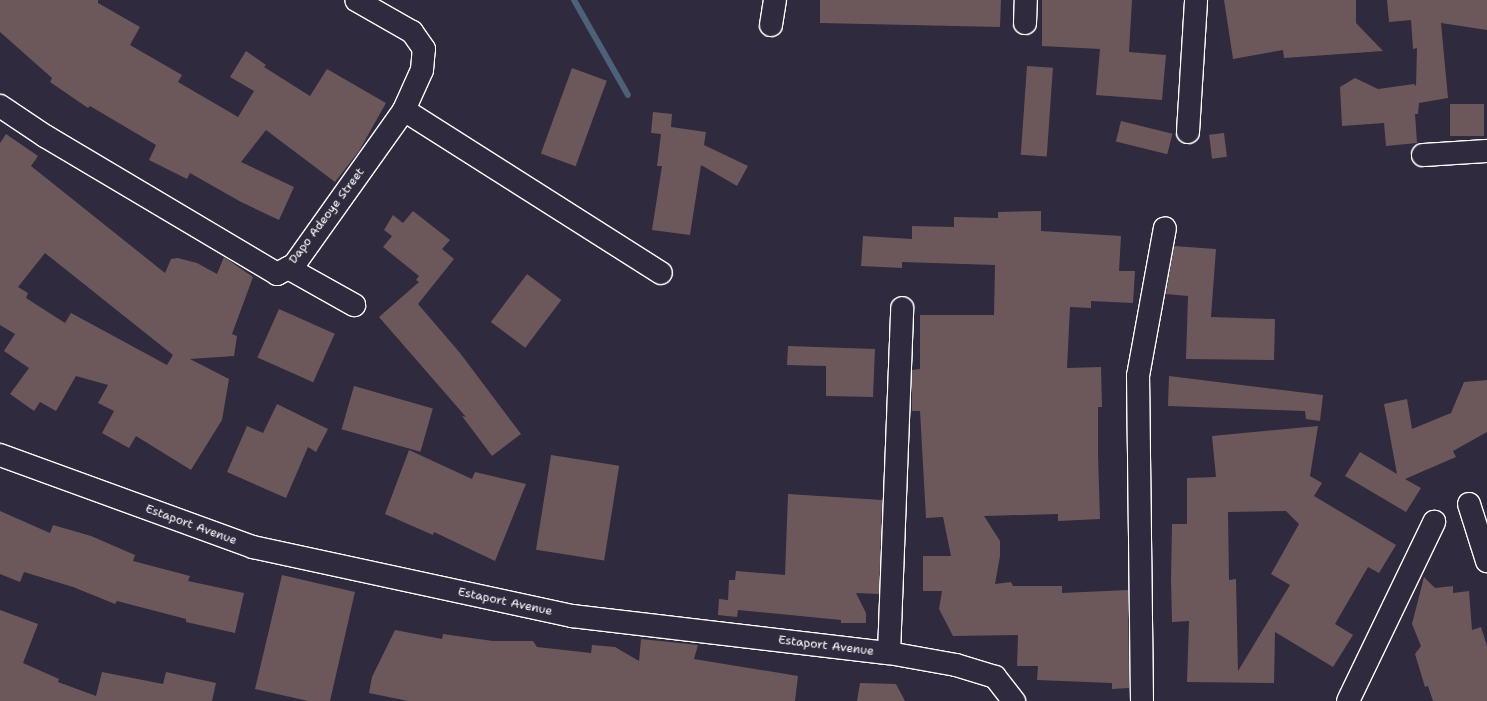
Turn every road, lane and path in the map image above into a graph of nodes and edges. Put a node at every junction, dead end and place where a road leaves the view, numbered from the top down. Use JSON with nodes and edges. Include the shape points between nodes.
{"nodes":[{"id":1,"x":356,"y":0,"type":"edge"},
{"id":2,"x":775,"y":0,"type":"edge"},
{"id":3,"x":1026,"y":0,"type":"edge"},
{"id":4,"x":1196,"y":0,"type":"edge"},
{"id":5,"x":1025,"y":23,"type":"dead end"},
{"id":6,"x":771,"y":25,"type":"dead end"},
{"id":7,"x":0,"y":106,"type":"edge"},
{"id":8,"x":404,"y":110,"type":"junction"},
{"id":9,"x":1188,"y":132,"type":"dead end"},
{"id":10,"x":1487,"y":151,"type":"edge"},
{"id":11,"x":1423,"y":155,"type":"dead end"},
{"id":12,"x":1165,"y":228,"type":"dead end"},
{"id":13,"x":288,"y":268,"type":"junction"},
{"id":14,"x":661,"y":273,"type":"dead end"},
{"id":15,"x":354,"y":305,"type":"dead end"},
{"id":16,"x":902,"y":308,"type":"dead end"},
{"id":17,"x":0,"y":455,"type":"edge"},
{"id":18,"x":1469,"y":504,"type":"dead end"},
{"id":19,"x":1434,"y":522,"type":"dead end"},
{"id":20,"x":1487,"y":561,"type":"edge"},
{"id":21,"x":889,"y":653,"type":"junction"},
{"id":22,"x":1014,"y":701,"type":"edge"},
{"id":23,"x":1142,"y":701,"type":"edge"},
{"id":24,"x":1348,"y":701,"type":"edge"}],
"edges":[{"from":1,"to":8,"type":"street","name":"Dapo Adeoye Street","via":[[412,32],[424,49],[422,70]]},
{"from":2,"to":6,"type":"street"},
{"from":3,"to":5,"type":"street"},
{"from":4,"to":9,"type":"street"},
{"from":7,"to":13,"type":"street","name":"Dapo Adeoye Street","via":[[256,264],[277,274]]},
{"from":8,"to":13,"type":"street","name":"Dapo Adeoye Street","via":[[294,265]]},
{"from":8,"to":14,"type":"street"},
{"from":10,"to":11,"type":"street"},
{"from":12,"to":23,"type":"street","via":[[1138,376]]},
{"from":13,"to":15,"type":"street"},
{"from":16,"to":21,"type":"street"},
{"from":17,"to":21,"type":"street","name":"Estaport Avenue","via":[[253,547],[572,616]]},
{"from":18,"to":20,"type":"street"},
{"from":19,"to":24,"type":"street"},
{"from":21,"to":22,"type":"street","name":"Estaport Avenue","via":[[956,665],[995,677]]}]}
